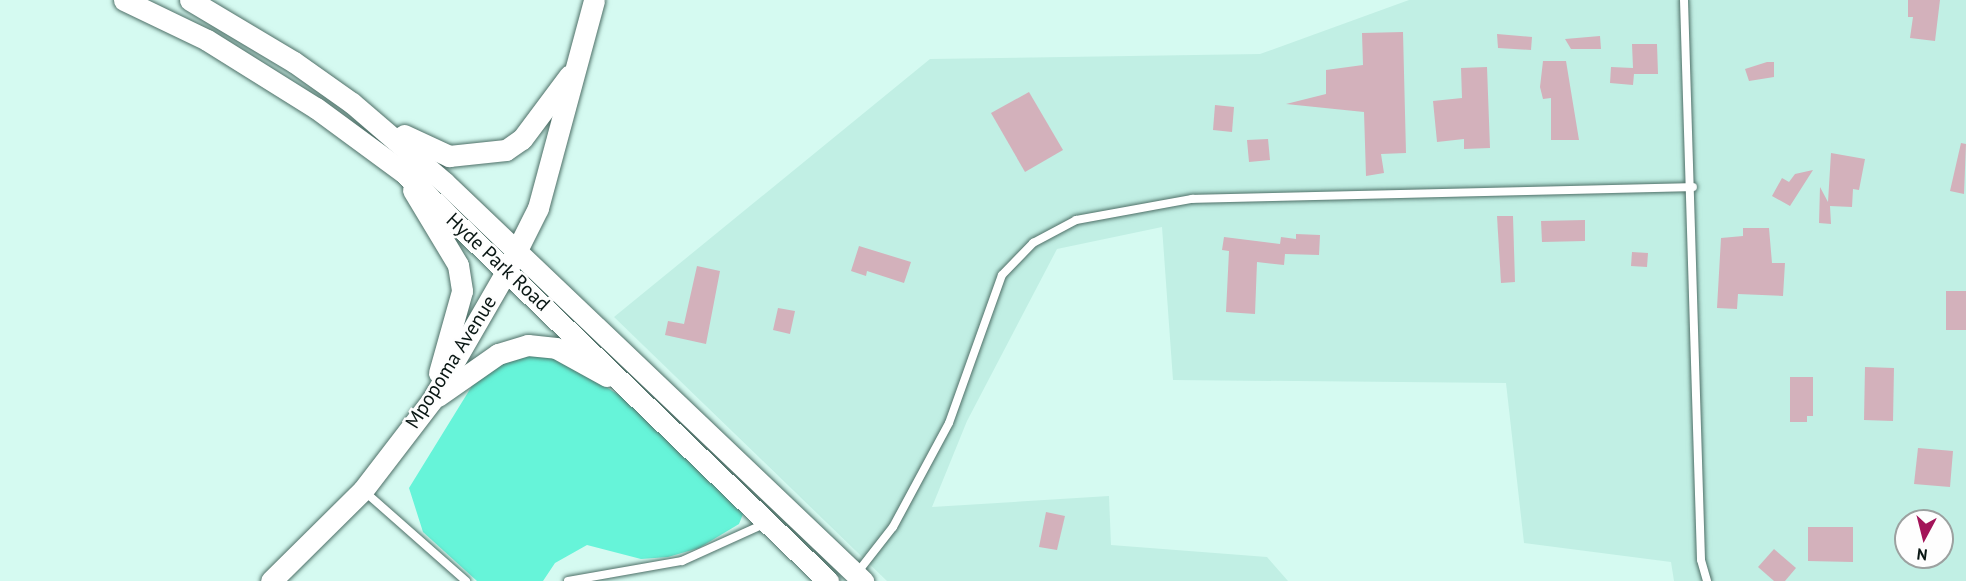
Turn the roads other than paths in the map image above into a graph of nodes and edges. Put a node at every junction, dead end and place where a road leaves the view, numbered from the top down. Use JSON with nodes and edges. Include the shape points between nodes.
{"nodes":[{"id":1,"x":124,"y":0,"type":"edge"},
{"id":2,"x":190,"y":0,"type":"edge"},
{"id":3,"x":594,"y":0,"type":"edge"},
{"id":4,"x":1684,"y":0,"type":"edge"},
{"id":5,"x":576,"y":66,"type":"junction"},
{"id":6,"x":352,"y":103,"type":"junction"},
{"id":7,"x":403,"y":172,"type":"junction"},
{"id":8,"x":1693,"y":187,"type":"junction"},
{"id":9,"x":517,"y":249,"type":"junction"},
{"id":10,"x":507,"y":270,"type":"junction"},
{"id":11,"x":636,"y":392,"type":"junction"},
{"id":12,"x":432,"y":400,"type":"junction"},
{"id":13,"x":363,"y":490,"type":"junction"},
{"id":14,"x":767,"y":523,"type":"junction"},
{"id":15,"x":856,"y":579,"type":"edge"},
{"id":16,"x":271,"y":581,"type":"edge"},
{"id":17,"x":466,"y":581,"type":"edge"},
{"id":18,"x":568,"y":581,"type":"edge"},
{"id":19,"x":828,"y":581,"type":"edge"},
{"id":20,"x":1707,"y":581,"type":"edge"}],
"edges":[{"from":1,"to":7,"type":"street","name":"Hyde Park Road","via":[[207,40],[306,101]]},
{"from":2,"to":6,"type":"street","name":"Hyde Park Road","via":[[254,37]]},
{"from":3,"to":5,"type":"street","name":"Mpopoma Avenue"},
{"from":4,"to":8,"type":"lane"},
{"from":5,"to":6,"type":"street","via":[[522,139],[506,150],[449,156],[428,149]]},
{"from":5,"to":9,"type":"street","name":"Mpopoma Avenue","via":[[538,208]]},
{"from":6,"to":9,"type":"street","name":"Hyde Park Road"},
{"from":7,"to":10,"type":"street","name":"Hyde Park Road"},
{"from":7,"to":12,"type":"street","via":[[458,265],[462,291]]},
{"from":8,"to":15,"type":"lane","via":[[1192,199],[1076,220],[1033,243],[1002,275],[949,423],[893,527]]},
{"from":8,"to":20,"type":"lane","via":[[1701,560]]},
{"from":9,"to":10,"type":"street","name":"Mpopoma Avenue"},
{"from":9,"to":15,"type":"street","name":"Hyde Park Road"},
{"from":10,"to":11,"type":"street","name":"Hyde Park Road"},
{"from":10,"to":12,"type":"street","name":"Mpopoma Avenue"},
{"from":11,"to":12,"type":"street","via":[[556,348],[528,345],[498,354]]},
{"from":11,"to":14,"type":"street","name":"Hyde Park Road"},
{"from":12,"to":13,"type":"street","name":"Mpopoma Avenue"},
{"from":13,"to":16,"type":"street","name":"Mpopoma Avenue"},
{"from":13,"to":17,"type":"lane"},
{"from":14,"to":18,"type":"lane","via":[[682,561]]},
{"from":14,"to":19,"type":"street","name":"Hyde Park Road"}]}
